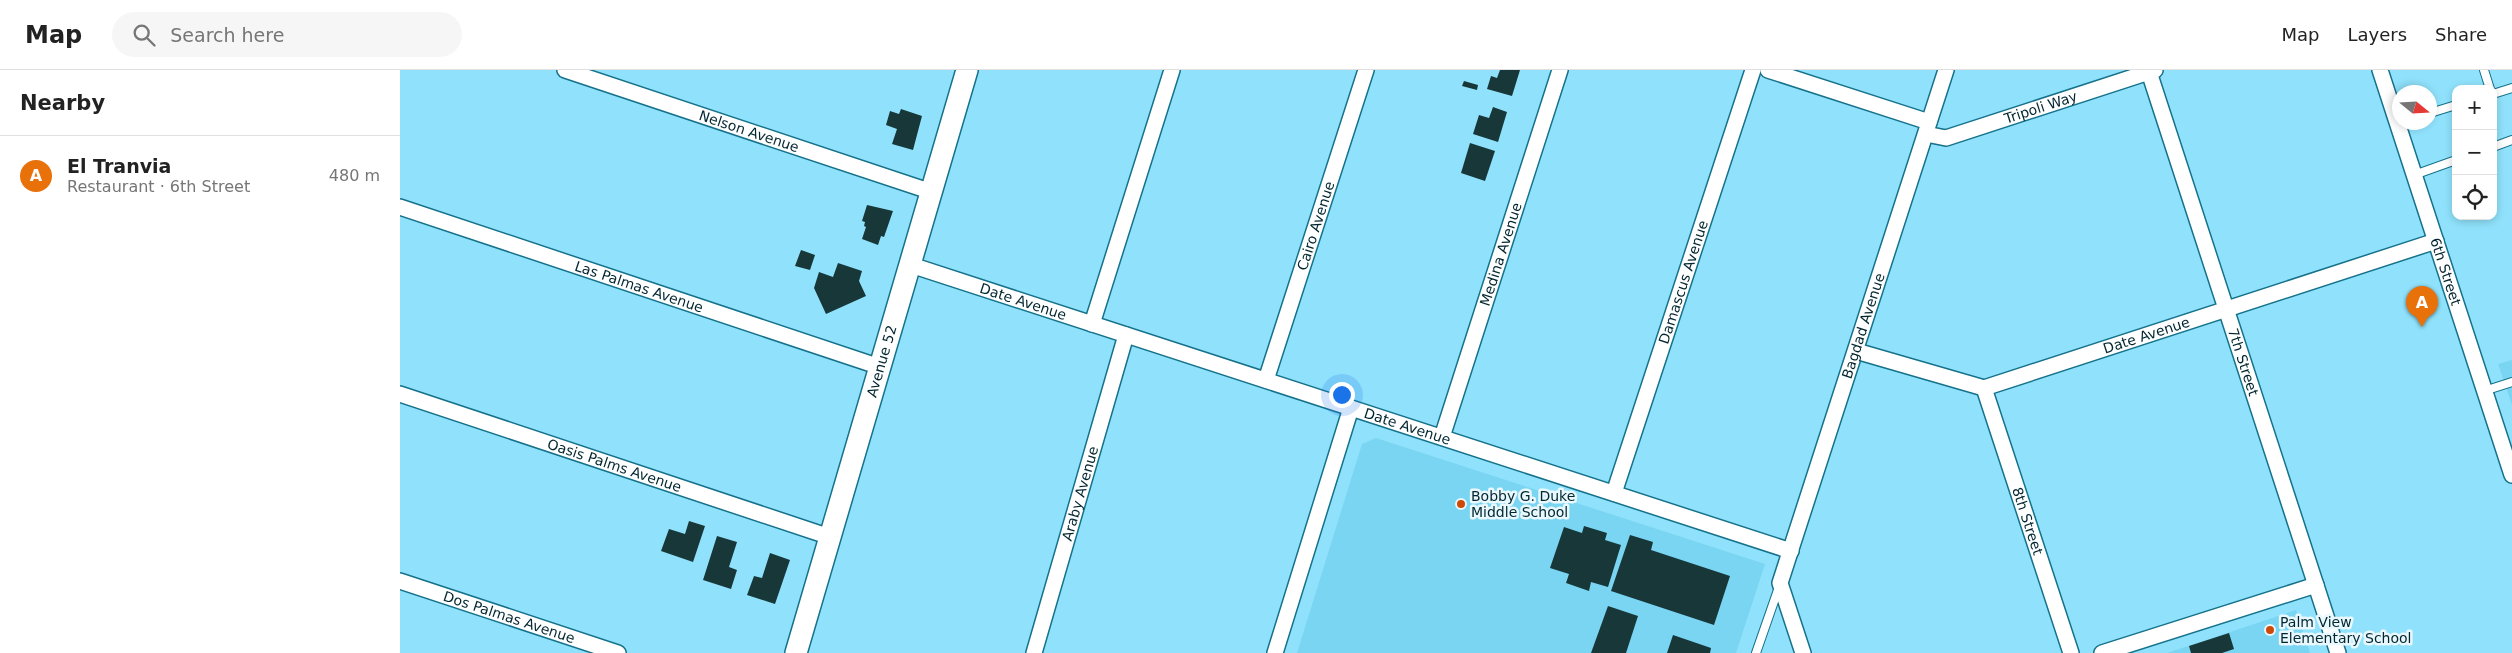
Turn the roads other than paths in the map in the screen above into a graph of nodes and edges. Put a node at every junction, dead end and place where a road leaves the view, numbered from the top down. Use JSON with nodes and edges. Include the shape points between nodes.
{"nodes":[{"id":1,"x":565,"y":70,"type":"edge"},
{"id":2,"x":967,"y":70,"type":"edge"},
{"id":3,"x":1172,"y":70,"type":"edge"},
{"id":4,"x":1366,"y":70,"type":"edge"},
{"id":5,"x":1560,"y":70,"type":"edge"},
{"id":6,"x":1754,"y":70,"type":"edge"},
{"id":7,"x":1768,"y":70,"type":"edge"},
{"id":8,"x":1946,"y":70,"type":"edge"},
{"id":9,"x":2380,"y":70,"type":"edge"},
{"id":10,"x":2484,"y":70,"type":"edge"},
{"id":11,"x":2151,"y":71,"type":"edge"},
{"id":12,"x":2489,"y":85,"type":"edge"},
{"id":13,"x":2512,"y":88,"type":"edge"},
{"id":14,"x":2497,"y":93,"type":"edge"},
{"id":15,"x":2392,"y":105,"type":"edge"},
{"id":16,"x":2452,"y":106,"type":"edge"},
{"id":17,"x":2437,"y":111,"type":"edge"},
{"id":18,"x":1928,"y":128,"type":"junction"},
{"id":19,"x":2400,"y":130,"type":"edge"},
{"id":20,"x":2512,"y":140,"type":"edge"},
{"id":21,"x":2497,"y":146,"type":"edge"},
{"id":22,"x":2452,"y":161,"type":"edge"},
{"id":23,"x":2414,"y":175,"type":"junction"},
{"id":24,"x":932,"y":192,"type":"junction"},
{"id":25,"x":400,"y":207,"type":"edge"},
{"id":26,"x":2436,"y":241,"type":"junction"},
{"id":27,"x":911,"y":265,"type":"junction"},
{"id":28,"x":2227,"y":310,"type":"junction"},
{"id":29,"x":1092,"y":324,"type":"junction"},
{"id":30,"x":1126,"y":335,"type":"junction"},
{"id":31,"x":1856,"y":351,"type":"junction"},
{"id":32,"x":880,"y":367,"type":"junction"},
{"id":33,"x":1266,"y":380,"type":"junction"},
{"id":34,"x":2512,"y":382,"type":"edge"},
{"id":35,"x":1984,"y":388,"type":"junction"},
{"id":36,"x":2484,"y":391,"type":"junction"},
{"id":37,"x":400,"y":394,"type":"edge"},
{"id":38,"x":1351,"y":408,"type":"junction"},
{"id":39,"x":1442,"y":437,"type":"junction"},
{"id":40,"x":2512,"y":475,"type":"edge"},
{"id":41,"x":1614,"y":493,"type":"junction"},
{"id":42,"x":830,"y":537,"type":"junction"},
{"id":43,"x":1791,"y":550,"type":"junction"},
{"id":44,"x":400,"y":581,"type":"edge"},
{"id":45,"x":1780,"y":583,"type":"junction"},
{"id":46,"x":2316,"y":585,"type":"junction"},
{"id":47,"x":618,"y":653,"type":"edge"},
{"id":48,"x":796,"y":653,"type":"edge"},
{"id":49,"x":1034,"y":653,"type":"edge"},
{"id":50,"x":1275,"y":653,"type":"edge"},
{"id":51,"x":1756,"y":653,"type":"edge"},
{"id":52,"x":1803,"y":653,"type":"edge"},
{"id":53,"x":2071,"y":653,"type":"edge"},
{"id":54,"x":2102,"y":653,"type":"edge"},
{"id":55,"x":2338,"y":653,"type":"edge"}],
"edges":[{"from":1,"to":24,"type":"street","name":"Nelson Avenue"},
{"from":2,"to":24,"type":"main road","name":"Avenue 52"},
{"from":3,"to":29,"type":"street"},
{"from":4,"to":33,"type":"street","name":"Cairo Avenue"},
{"from":5,"to":39,"type":"street","name":"Medina Avenue"},
{"from":6,"to":41,"type":"street","name":"Damascus Avenue"},
{"from":7,"to":18,"type":"street","name":"Tripoli Way"},
{"from":8,"to":18,"type":"street","name":"Bagdad Avenue"},
{"from":9,"to":15,"type":"street","name":"6th Street"},
{"from":10,"to":12,"type":"lane"},
{"from":11,"to":18,"type":"street","name":"Tripoli Way","via":[[1946,138]]},
{"from":11,"to":28,"type":"street","name":"7th Street"},
{"from":13,"to":14,"type":"lane"},
{"from":16,"to":17,"type":"lane"},
{"from":18,"to":31,"type":"street","name":"Bagdad Avenue"},
{"from":19,"to":23,"type":"street","name":"6th Street"},
{"from":20,"to":21,"type":"lane"},
{"from":22,"to":23,"type":"lane"},
{"from":23,"to":26,"type":"street","name":"6th Street"},
{"from":24,"to":27,"type":"main road","name":"Avenue 52"},
{"from":25,"to":32,"type":"street","name":"Las Palmas Avenue"},
{"from":26,"to":28,"type":"street","name":"Date Avenue"},
{"from":26,"to":36,"type":"street","name":"6th Street"},
{"from":27,"to":29,"type":"street","name":"Date Avenue"},
{"from":27,"to":32,"type":"main road","name":"Avenue 52"},
{"from":28,"to":35,"type":"street","name":"Date Avenue"},
{"from":28,"to":46,"type":"street","name":"7th Street"},
{"from":29,"to":30,"type":"street","name":"Date Avenue"},
{"from":30,"to":33,"type":"street","name":"Date Avenue"},
{"from":30,"to":49,"type":"street","name":"Araby Avenue"},
{"from":31,"to":35,"type":"street"},
{"from":31,"to":43,"type":"street","name":"Bagdad Avenue"},
{"from":32,"to":42,"type":"main road","name":"Avenue 52"},
{"from":33,"to":38,"type":"street","name":"Date Avenue"},
{"from":34,"to":36,"type":"lane"},
{"from":35,"to":53,"type":"street","name":"8th Street"},
{"from":36,"to":40,"type":"street","name":"6th Street"},
{"from":37,"to":42,"type":"street","name":"Oasis Palms Avenue"},
{"from":38,"to":39,"type":"street","name":"Date Avenue"},
{"from":38,"to":50,"type":"street"},
{"from":39,"to":41,"type":"street","name":"Date Avenue"},
{"from":41,"to":43,"type":"street","name":"Date Avenue"},
{"from":42,"to":48,"type":"main road","name":"Avenue 52"},
{"from":43,"to":45,"type":"street","name":"Bagdad Avenue"},
{"from":44,"to":47,"type":"street","name":"Dos Palmas Avenue"},
{"from":45,"to":51,"type":"lane"},
{"from":45,"to":52,"type":"street"},
{"from":46,"to":54,"type":"street"},
{"from":46,"to":55,"type":"street","name":"7th Street"}]}
